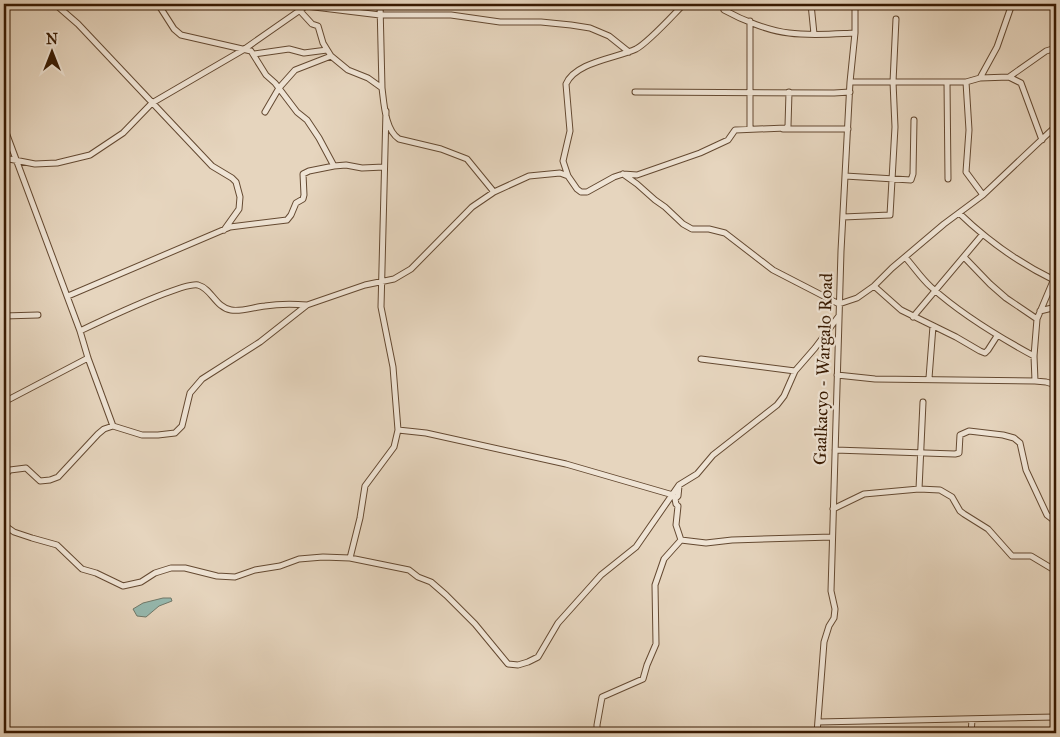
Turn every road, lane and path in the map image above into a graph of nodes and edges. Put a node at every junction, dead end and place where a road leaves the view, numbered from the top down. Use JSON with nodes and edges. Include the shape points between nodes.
{"nodes":[{"id":1,"x":55,"y":4,"type":"edge"},
{"id":2,"x":158,"y":4,"type":"edge"},
{"id":3,"x":300,"y":4,"type":"edge"},
{"id":4,"x":380,"y":4,"type":"edge"},
{"id":5,"x":684,"y":4,"type":"edge"},
{"id":6,"x":811,"y":4,"type":"edge"},
{"id":7,"x":855,"y":4,"type":"edge"},
{"id":8,"x":1012,"y":4,"type":"edge"},
{"id":9,"x":302,"y":10,"type":"junction"},
{"id":10,"x":724,"y":10,"type":"dead end"},
{"id":11,"x":380,"y":15,"type":"junction"},
{"id":12,"x":896,"y":19,"type":"dead end"},
{"id":13,"x":750,"y":21,"type":"junction"},
{"id":14,"x":814,"y":34,"type":"junction"},
{"id":15,"x":855,"y":34,"type":"junction"},
{"id":16,"x":1056,"y":48,"type":"edge"},
{"id":17,"x":243,"y":50,"type":"junction"},
{"id":18,"x":327,"y":50,"type":"junction"},
{"id":19,"x":629,"y":52,"type":"junction"},
{"id":20,"x":254,"y":54,"type":"junction"},
{"id":21,"x":331,"y":56,"type":"junction"},
{"id":22,"x":1009,"y":77,"type":"junction"},
{"id":23,"x":980,"y":78,"type":"junction"},
{"id":24,"x":850,"y":82,"type":"junction"},
{"id":25,"x":893,"y":82,"type":"junction"},
{"id":26,"x":947,"y":82,"type":"junction"},
{"id":27,"x":966,"y":82,"type":"junction"},
{"id":28,"x":278,"y":88,"type":"junction"},
{"id":29,"x":382,"y":88,"type":"junction"},
{"id":30,"x":634,"y":92,"type":"dead end"},
{"id":31,"x":789,"y":92,"type":"junction"},
{"id":32,"x":850,"y":92,"type":"junction"},
{"id":33,"x":750,"y":93,"type":"junction"},
{"id":34,"x":152,"y":104,"type":"junction"},
{"id":35,"x":265,"y":112,"type":"dead end"},
{"id":36,"x":386,"y":112,"type":"junction"},
{"id":37,"x":914,"y":120,"type":"dead end"},
{"id":38,"x":1056,"y":126,"type":"edge"},
{"id":39,"x":4,"y":127,"type":"edge"},
{"id":40,"x":750,"y":129,"type":"junction"},
{"id":41,"x":782,"y":129,"type":"junction"},
{"id":42,"x":848,"y":129,"type":"junction"},
{"id":43,"x":1042,"y":140,"type":"junction"},
{"id":44,"x":4,"y":158,"type":"edge"},
{"id":45,"x":17,"y":161,"type":"junction"},
{"id":46,"x":334,"y":166,"type":"junction"},
{"id":47,"x":384,"y":167,"type":"junction"},
{"id":48,"x":623,"y":174,"type":"junction"},
{"id":49,"x":568,"y":176,"type":"junction"},
{"id":50,"x":846,"y":176,"type":"junction"},
{"id":51,"x":948,"y":179,"type":"dead end"},
{"id":52,"x":891,"y":180,"type":"junction"},
{"id":53,"x":494,"y":192,"type":"junction"},
{"id":54,"x":983,"y":194,"type":"junction"},
{"id":55,"x":959,"y":213,"type":"junction"},
{"id":56,"x":843,"y":217,"type":"junction"},
{"id":57,"x":224,"y":230,"type":"junction"},
{"id":58,"x":982,"y":235,"type":"junction"},
{"id":59,"x":905,"y":257,"type":"junction"},
{"id":60,"x":964,"y":257,"type":"junction"},
{"id":61,"x":1055,"y":277,"type":"edge"},
{"id":62,"x":382,"y":282,"type":"junction"},
{"id":63,"x":874,"y":286,"type":"junction"},
{"id":64,"x":936,"y":290,"type":"junction"},
{"id":65,"x":68,"y":296,"type":"junction"},
{"id":66,"x":839,"y":304,"type":"junction"},
{"id":67,"x":307,"y":305,"type":"junction"},
{"id":68,"x":1056,"y":307,"type":"edge"},
{"id":69,"x":1040,"y":311,"type":"junction"},
{"id":70,"x":38,"y":315,"type":"dead end"},
{"id":71,"x":4,"y":316,"type":"edge"},
{"id":72,"x":838,"y":317,"type":"junction"},
{"id":73,"x":913,"y":317,"type":"junction"},
{"id":74,"x":1037,"y":319,"type":"junction"},
{"id":75,"x":933,"y":326,"type":"junction"},
{"id":76,"x":80,"y":330,"type":"junction"},
{"id":77,"x":997,"y":336,"type":"junction"},
{"id":78,"x":1034,"y":356,"type":"junction"},
{"id":79,"x":88,"y":358,"type":"junction"},
{"id":80,"x":701,"y":359,"type":"dead end"},
{"id":81,"x":796,"y":371,"type":"junction"},
{"id":82,"x":837,"y":375,"type":"junction"},
{"id":83,"x":929,"y":378,"type":"junction"},
{"id":84,"x":1035,"y":381,"type":"junction"},
{"id":85,"x":1055,"y":385,"type":"edge"},
{"id":86,"x":1056,"y":392,"type":"edge"},
{"id":87,"x":4,"y":402,"type":"edge"},
{"id":88,"x":923,"y":402,"type":"dead end"},
{"id":89,"x":113,"y":426,"type":"junction"},
{"id":90,"x":398,"y":430,"type":"junction"},
{"id":91,"x":835,"y":450,"type":"junction"},
{"id":92,"x":921,"y":452,"type":"junction"},
{"id":93,"x":4,"y":476,"type":"edge"},
{"id":94,"x":678,"y":485,"type":"junction"},
{"id":95,"x":919,"y":489,"type":"junction"},
{"id":96,"x":673,"y":495,"type":"junction"},
{"id":97,"x":833,"y":509,"type":"junction"},
{"id":98,"x":1056,"y":522,"type":"edge"},
{"id":99,"x":4,"y":525,"type":"edge"},
{"id":100,"x":832,"y":537,"type":"junction"},
{"id":101,"x":682,"y":540,"type":"junction"},
{"id":102,"x":350,"y":558,"type":"junction"},
{"id":103,"x":1056,"y":571,"type":"edge"},
{"id":104,"x":1056,"y":718,"type":"edge"},
{"id":105,"x":972,"y":720,"type":"junction"},
{"id":106,"x":818,"y":722,"type":"junction"},
{"id":107,"x":597,"y":733,"type":"edge"},
{"id":108,"x":817,"y":733,"type":"edge"},
{"id":109,"x":971,"y":733,"type":"edge"}],
"edges":[{"from":1,"to":34,"type":"street","via":[[78,24]]},
{"from":2,"to":17,"type":"street","via":[[180,35]]},
{"from":3,"to":9,"type":"street"},
{"from":4,"to":11,"type":"street"},
{"from":5,"to":19,"type":"street","via":[[639,48]]},
{"from":6,"to":14,"type":"street"},
{"from":7,"to":15,"type":"street","name":"Gaalkacyo - Wargalo Road"},
{"from":8,"to":23,"type":"street","via":[[997,47]]},
{"from":9,"to":11,"type":"street","via":[[312,6]]},
{"from":9,"to":17,"type":"street"},
{"from":9,"to":18,"type":"street","via":[[312,24],[318,26]]},
{"from":10,"to":13,"type":"street"},
{"from":11,"to":19,"type":"street","via":[[451,15],[500,22],[571,25],[609,36]]},
{"from":11,"to":29,"type":"street"},
{"from":12,"to":25,"type":"street"},
{"from":13,"to":14,"type":"street","via":[[772,30]]},
{"from":13,"to":33,"type":"street"},
{"from":14,"to":15,"type":"street"},
{"from":15,"to":24,"type":"street","name":"Gaalkacyo - Wargalo Road"},
{"from":16,"to":22,"type":"street"},
{"from":17,"to":20,"type":"street"},
{"from":17,"to":34,"type":"street"},
{"from":18,"to":20,"type":"street","via":[[304,53],[289,49]]},
{"from":18,"to":21,"type":"street"},
{"from":19,"to":49,"type":"street","via":[[584,68],[568,78],[570,131],[562,161]]},
{"from":20,"to":28,"type":"street"},
{"from":21,"to":28,"type":"street","via":[[295,70]]},
{"from":21,"to":29,"type":"street","via":[[348,70]]},
{"from":22,"to":23,"type":"street"},
{"from":22,"to":43,"type":"street","via":[[1021,83]]},
{"from":23,"to":27,"type":"street"},
{"from":24,"to":25,"type":"street"},
{"from":24,"to":32,"type":"street","name":"Gaalkacyo - Wargalo Road"},
{"from":25,"to":26,"type":"street"},
{"from":25,"to":52,"type":"street","via":[[895,127]]},
{"from":26,"to":27,"type":"street"},
{"from":26,"to":51,"type":"street"},
{"from":27,"to":54,"type":"street","via":[[969,130],[966,172]]},
{"from":28,"to":35,"type":"street"},
{"from":28,"to":46,"type":"street","via":[[319,138]]},
{"from":29,"to":36,"type":"street"},
{"from":30,"to":33,"type":"street"},
{"from":31,"to":32,"type":"street"},
{"from":31,"to":33,"type":"street"},
{"from":31,"to":41,"type":"street","via":[[788,126]]},
{"from":32,"to":42,"type":"street","name":"Gaalkacyo - Wargalo Road"},
{"from":33,"to":40,"type":"street"},
{"from":34,"to":45,"type":"street","via":[[123,132],[90,155],[56,164]]},
{"from":34,"to":57,"type":"street","via":[[212,166],[236,182],[240,205]]},
{"from":36,"to":47,"type":"street"},
{"from":36,"to":53,"type":"street","via":[[395,137],[467,159]]},
{"from":37,"to":52,"type":"street","via":[[911,180]]},
{"from":38,"to":43,"type":"street"},
{"from":39,"to":45,"type":"street"},
{"from":40,"to":41,"type":"street"},
{"from":40,"to":48,"type":"street","via":[[735,130],[724,142],[649,172]]},
{"from":41,"to":42,"type":"street"},
{"from":42,"to":50,"type":"street","name":"Gaalkacyo - Wargalo Road"},
{"from":43,"to":54,"type":"street"},
{"from":44,"to":45,"type":"street"},
{"from":45,"to":65,"type":"street"},
{"from":46,"to":47,"type":"street"},
{"from":46,"to":57,"type":"street","via":[[303,174],[303,199],[296,203],[287,220],[238,225]]},
{"from":47,"to":62,"type":"street"},
{"from":48,"to":49,"type":"street","via":[[587,192],[577,189]]},
{"from":48,"to":66,"type":"street","via":[[692,229],[725,233],[773,270]]},
{"from":49,"to":53,"type":"street","via":[[560,173],[529,176]]},
{"from":50,"to":52,"type":"street"},
{"from":50,"to":56,"type":"street","name":"Gaalkacyo - Wargalo Road"},
{"from":52,"to":56,"type":"street","via":[[889,216]]},
{"from":53,"to":62,"type":"street","via":[[472,207],[411,269]]},
{"from":54,"to":55,"type":"street"},
{"from":55,"to":58,"type":"street"},
{"from":55,"to":59,"type":"street"},
{"from":56,"to":66,"type":"street","name":"Gaalkacyo - Wargalo Road"},
{"from":57,"to":65,"type":"street"},
{"from":58,"to":60,"type":"street"},
{"from":58,"to":61,"type":"street","via":[[1027,267]]},
{"from":59,"to":63,"type":"street"},
{"from":59,"to":64,"type":"street"},
{"from":60,"to":64,"type":"street"},
{"from":60,"to":74,"type":"street","via":[[1006,298]]},
{"from":61,"to":69,"type":"street"},
{"from":62,"to":67,"type":"street"},
{"from":62,"to":90,"type":"street","via":[[381,308],[393,367]]},
{"from":63,"to":66,"type":"street","via":[[857,298]]},
{"from":63,"to":73,"type":"street"},
{"from":64,"to":73,"type":"street"},
{"from":64,"to":77,"type":"street","via":[[959,311]]},
{"from":65,"to":76,"type":"street"},
{"from":66,"to":72,"type":"street","name":"Gaalkacyo - Wargalo Road"},
{"from":67,"to":76,"type":"street","via":[[268,305],[230,310],[220,305],[207,290],[190,285]]},
{"from":67,"to":89,"type":"street","via":[[260,342],[194,386],[182,426],[175,433],[142,435]]},
{"from":68,"to":69,"type":"street"},
{"from":69,"to":74,"type":"street"},
{"from":70,"to":71,"type":"street"},
{"from":72,"to":81,"type":"street"},
{"from":72,"to":82,"type":"street","name":"Gaalkacyo - Wargalo Road"},
{"from":73,"to":75,"type":"street"},
{"from":74,"to":78,"type":"street"},
{"from":75,"to":77,"type":"street","via":[[985,353]]},
{"from":75,"to":83,"type":"street"},
{"from":76,"to":79,"type":"street"},
{"from":77,"to":78,"type":"street"},
{"from":78,"to":84,"type":"street"},
{"from":79,"to":87,"type":"street"},
{"from":79,"to":89,"type":"street"},
{"from":80,"to":81,"type":"street"},
{"from":81,"to":94,"type":"street","via":[[777,405],[713,455],[697,474]]},
{"from":82,"to":83,"type":"street"},
{"from":82,"to":91,"type":"street","name":"Gaalkacyo - Wargalo Road"},
{"from":83,"to":84,"type":"street"},
{"from":84,"to":85,"type":"street"},
{"from":85,"to":86,"type":"street"},
{"from":88,"to":92,"type":"street"},
{"from":89,"to":93,"type":"street","via":[[98,434],[58,476],[50,480],[40,481],[26,468],[10,470]]},
{"from":90,"to":96,"type":"street","via":[[426,433],[566,464]]},
{"from":90,"to":102,"type":"street","via":[[394,447],[365,486]]},
{"from":91,"to":92,"type":"street"},
{"from":91,"to":97,"type":"street","name":"Gaalkacyo - Wargalo Road"},
{"from":92,"to":95,"type":"street"},
{"from":92,"to":98,"type":"street","via":[[959,453],[960,435],[969,431],[1014,438],[1022,447],[1023,463],[1047,515]]},
{"from":94,"to":96,"type":"street"},
{"from":94,"to":101,"type":"street","via":[[676,525]]},
{"from":95,"to":97,"type":"street","via":[[864,494]]},
{"from":95,"to":103,"type":"street","via":[[946,492],[960,511],[988,529],[1012,556],[1031,556]]},
{"from":96,"to":102,"type":"street","via":[[636,547],[601,575],[563,617],[538,656],[518,665],[508,664],[475,624],[431,582],[409,570]]},
{"from":97,"to":100,"type":"street","name":"Gaalkacyo - Wargalo Road"},
{"from":99,"to":102,"type":"street","via":[[14,532],[57,545],[82,569],[123,586],[179,567],[235,578],[299,559],[323,556]]},
{"from":100,"to":101,"type":"street","via":[[732,540],[706,544]]},
{"from":100,"to":106,"type":"street","name":"Gaalkacyo - Wargalo Road","via":[[831,591],[835,609],[824,642]]},
{"from":101,"to":107,"type":"street","via":[[664,559],[654,585],[656,644],[643,679],[602,696]]},
{"from":104,"to":105,"type":"street"},
{"from":105,"to":106,"type":"street"},
{"from":105,"to":109,"type":"street"},
{"from":106,"to":108,"type":"street","name":"Gaalkacyo - Wargalo Road"}]}
